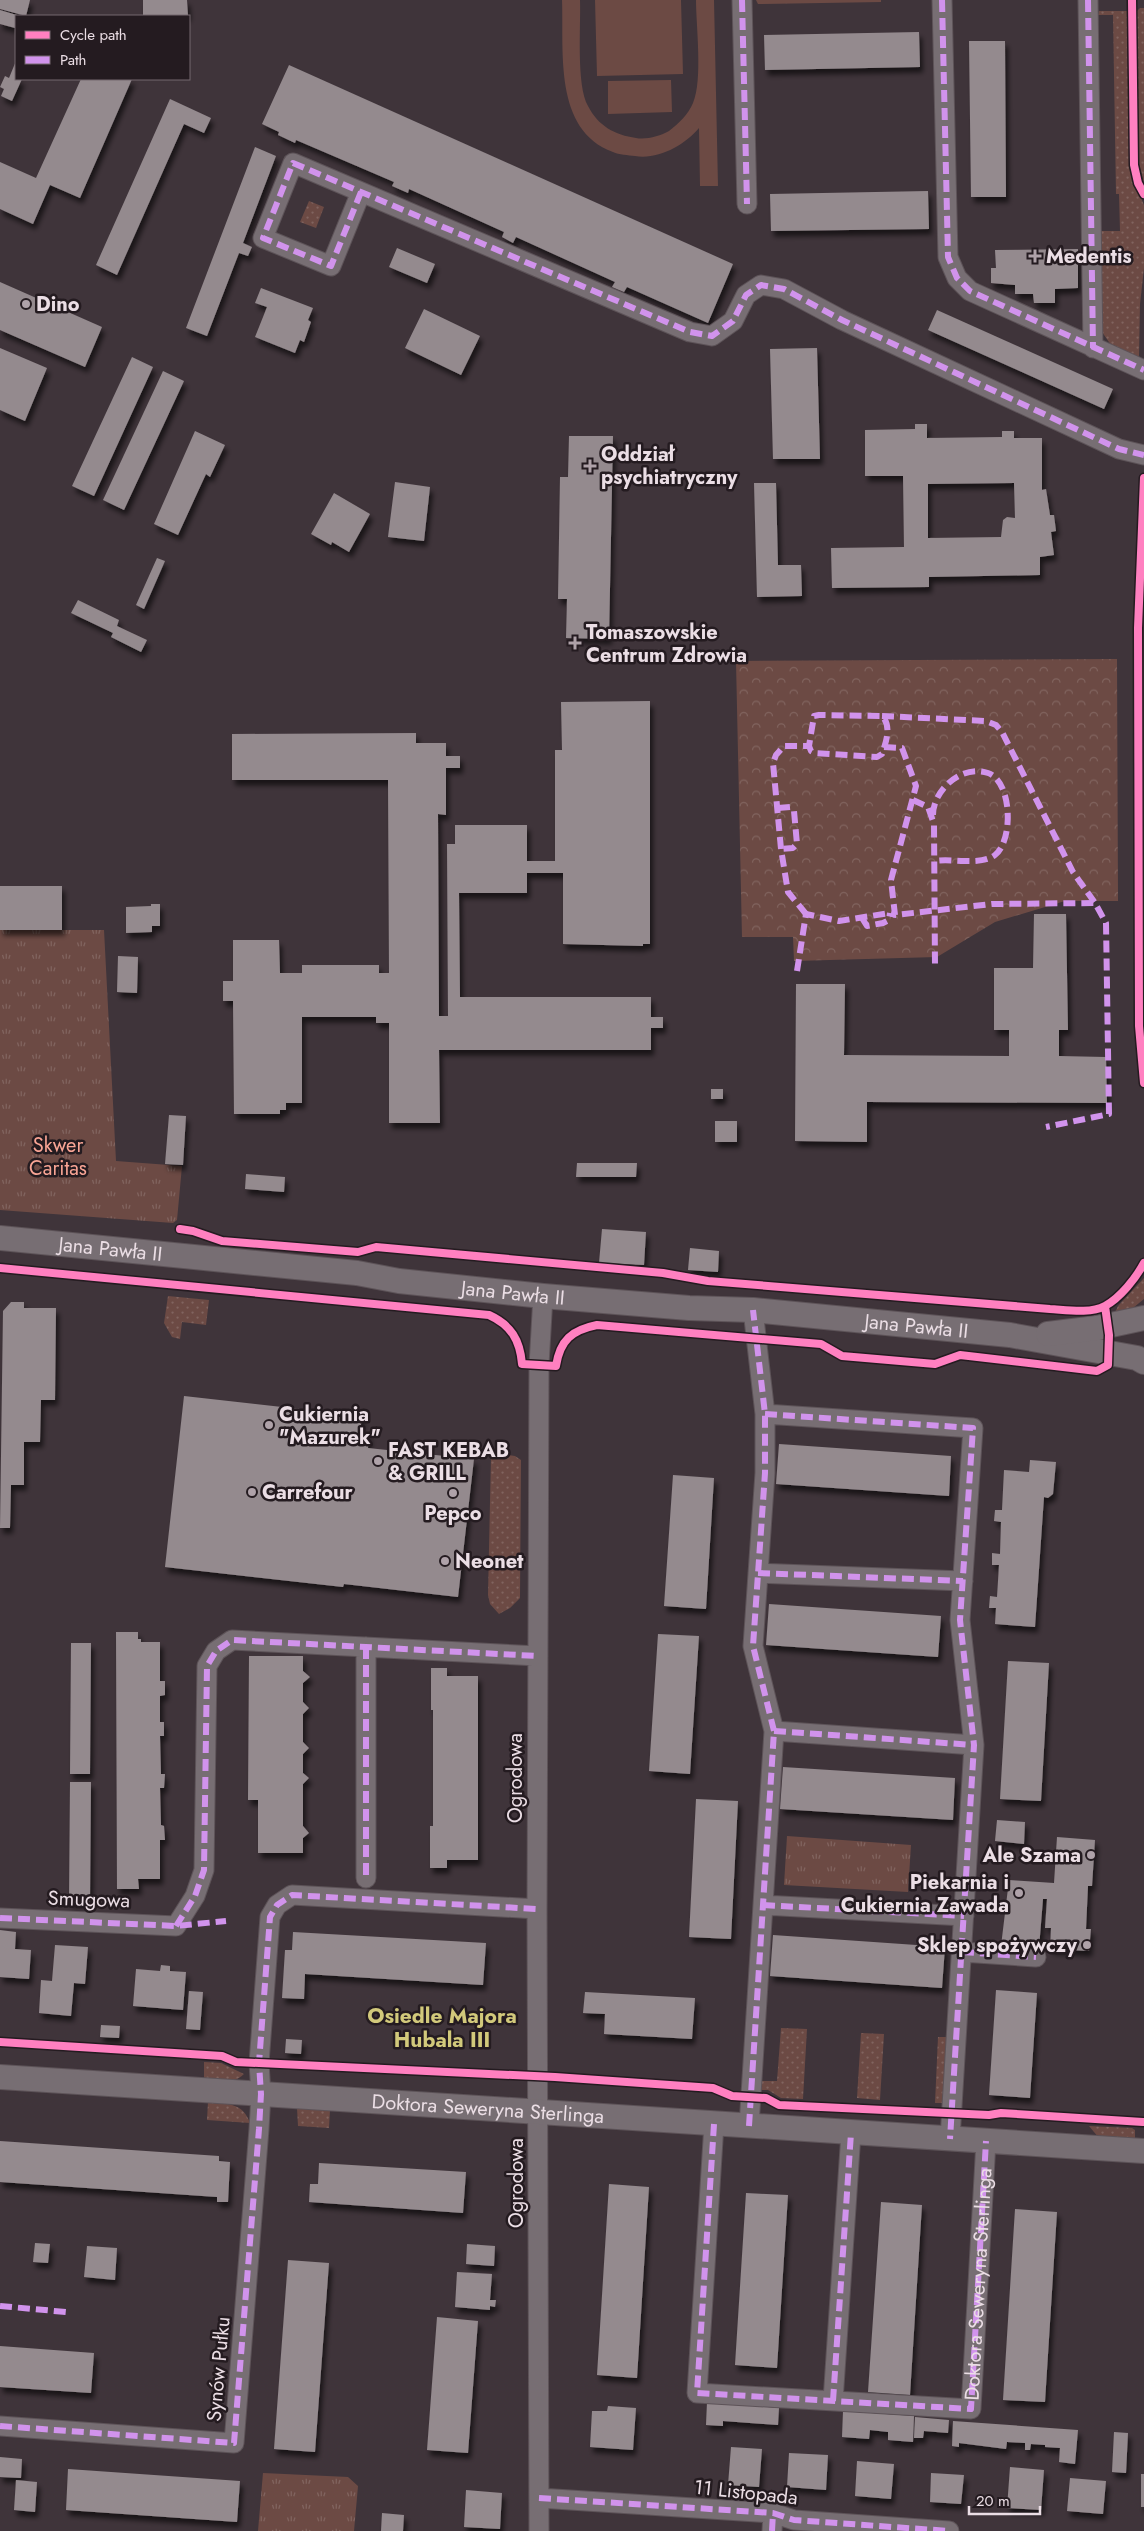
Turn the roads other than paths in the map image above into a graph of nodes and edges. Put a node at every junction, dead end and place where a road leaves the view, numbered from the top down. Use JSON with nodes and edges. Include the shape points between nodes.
{"nodes":[{"id":1,"x":742,"y":0,"type":"edge"},
{"id":2,"x":942,"y":0,"type":"edge"},
{"id":3,"x":1088,"y":0,"type":"edge"},
{"id":4,"x":361,"y":192,"type":"junction"},
{"id":5,"x":747,"y":204,"type":"dead end"},
{"id":6,"x":1093,"y":348,"type":"junction"},
{"id":7,"x":1144,"y":370,"type":"edge"},
{"id":8,"x":1144,"y":455,"type":"edge"},
{"id":9,"x":0,"y":1238,"type":"edge"},
{"id":10,"x":543,"y":1296,"type":"junction"},
{"id":11,"x":753,"y":1310,"type":"junction"},
{"id":12,"x":1144,"y":1318,"type":"edge"},
{"id":13,"x":1026,"y":1337,"type":"junction"},
{"id":14,"x":1144,"y":1362,"type":"edge"},
{"id":15,"x":765,"y":1414,"type":"junction"},
{"id":16,"x":758,"y":1573,"type":"junction"},
{"id":17,"x":963,"y":1582,"type":"junction"},
{"id":18,"x":366,"y":1647,"type":"junction"},
{"id":19,"x":538,"y":1656,"type":"junction"},
{"id":20,"x":774,"y":1731,"type":"junction"},
{"id":21,"x":974,"y":1745,"type":"junction"},
{"id":22,"x":366,"y":1878,"type":"dead end"},
{"id":23,"x":763,"y":1905,"type":"junction"},
{"id":24,"x":537,"y":1909,"type":"junction"},
{"id":25,"x":964,"y":1916,"type":"junction"},
{"id":26,"x":0,"y":1918,"type":"edge"},
{"id":27,"x":962,"y":1952,"type":"junction"},
{"id":28,"x":1036,"y":1957,"type":"dead end"},
{"id":29,"x":0,"y":2078,"type":"edge"},
{"id":30,"x":261,"y":2094,"type":"junction"},
{"id":31,"x":538,"y":2112,"type":"junction"},
{"id":32,"x":714,"y":2124,"type":"junction"},
{"id":33,"x":749,"y":2126,"type":"junction"},
{"id":34,"x":851,"y":2133,"type":"junction"},
{"id":35,"x":950,"y":2139,"type":"junction"},
{"id":36,"x":986,"y":2141,"type":"junction"},
{"id":37,"x":1144,"y":2151,"type":"edge"},
{"id":38,"x":833,"y":2401,"type":"junction"},
{"id":39,"x":0,"y":2426,"type":"edge"},
{"id":40,"x":539,"y":2498,"type":"junction"},
{"id":41,"x":773,"y":2522,"type":"edge"},
{"id":42,"x":539,"y":2531,"type":"edge"},
{"id":43,"x":949,"y":2531,"type":"edge"}],
"edges":[{"from":1,"to":5,"type":"street"},
{"from":2,"to":6,"type":"street","via":[[948,257],[958,278],[970,291]]},
{"from":3,"to":6,"type":"street"},
{"from":4,"to":4,"type":"street","via":[[293,164],[264,238],[331,266]]},
{"from":4,"to":8,"type":"street","via":[[690,332],[712,336],[733,321],[746,295],[761,285],[784,289],[842,320],[1118,449]]},
{"from":6,"to":7,"type":"street"},
{"from":9,"to":10,"type":"street","name":"Jana Pawła II","via":[[357,1273]]},
{"from":10,"to":11,"type":"street","name":"Jana Pawła II"},
{"from":10,"to":19,"type":"street","name":"Ogrodowa","via":[[539,1372]]},
{"from":11,"to":13,"type":"street","name":"Jana Pawła II"},
{"from":11,"to":15,"type":"street"},
{"from":12,"to":13,"type":"street","name":"Jana Pawła II"},
{"from":13,"to":14,"type":"street","name":"Jana Pawła II"},
{"from":15,"to":16,"type":"street","via":[[765,1473]]},
{"from":15,"to":17,"type":"street","via":[[973,1428]]},
{"from":16,"to":17,"type":"street"},
{"from":16,"to":20,"type":"street","via":[[753,1646]]},
{"from":17,"to":21,"type":"street","via":[[960,1620]]},
{"from":18,"to":19,"type":"street"},
{"from":18,"to":22,"type":"street"},
{"from":18,"to":26,"type":"street","name":"Smugowa","via":[[232,1640],[216,1651],[207,1666],[204,1870],[195,1896],[176,1926]]},
{"from":19,"to":24,"type":"street","name":"Ogrodowa"},
{"from":20,"to":21,"type":"street"},
{"from":20,"to":23,"type":"street"},
{"from":21,"to":25,"type":"street"},
{"from":23,"to":25,"type":"street"},
{"from":23,"to":33,"type":"street"},
{"from":24,"to":30,"type":"street","via":[[292,1896],[277,1905],[270,1917],[259,2063]]},
{"from":24,"to":31,"type":"street","name":"Ogrodowa"},
{"from":25,"to":27,"type":"street"},
{"from":27,"to":28,"type":"street"},
{"from":27,"to":35,"type":"street"},
{"from":29,"to":30,"type":"street","name":"Doktora Seweryna Sterlinga"},
{"from":30,"to":31,"type":"street","name":"Doktora Seweryna Sterlinga"},
{"from":30,"to":39,"type":"street","name":"Synów Pułku","via":[[234,2443]]},
{"from":31,"to":32,"type":"street","name":"Doktora Seweryna Sterlinga"},
{"from":31,"to":40,"type":"street","name":"Ogrodowa"},
{"from":32,"to":33,"type":"street","name":"Doktora Seweryna Sterlinga"},
{"from":32,"to":38,"type":"street","name":"Doktora Seweryna Sterlinga","via":[[697,2393]]},
{"from":33,"to":34,"type":"street","name":"Doktora Seweryna Sterlinga"},
{"from":34,"to":35,"type":"street","name":"Doktora Seweryna Sterlinga"},
{"from":34,"to":38,"type":"street"},
{"from":35,"to":36,"type":"street","name":"Doktora Seweryna Sterlinga"},
{"from":36,"to":37,"type":"street","name":"Doktora Seweryna Sterlinga"},
{"from":36,"to":38,"type":"street","name":"Doktora Seweryna Sterlinga","via":[[971,2409]]},
{"from":40,"to":41,"type":"street","name":"11 Listopada"},
{"from":40,"to":42,"type":"street","name":"Ogrodowa"},
{"from":41,"to":43,"type":"street","name":"11 Listopada","via":[[794,2520]]}]}
